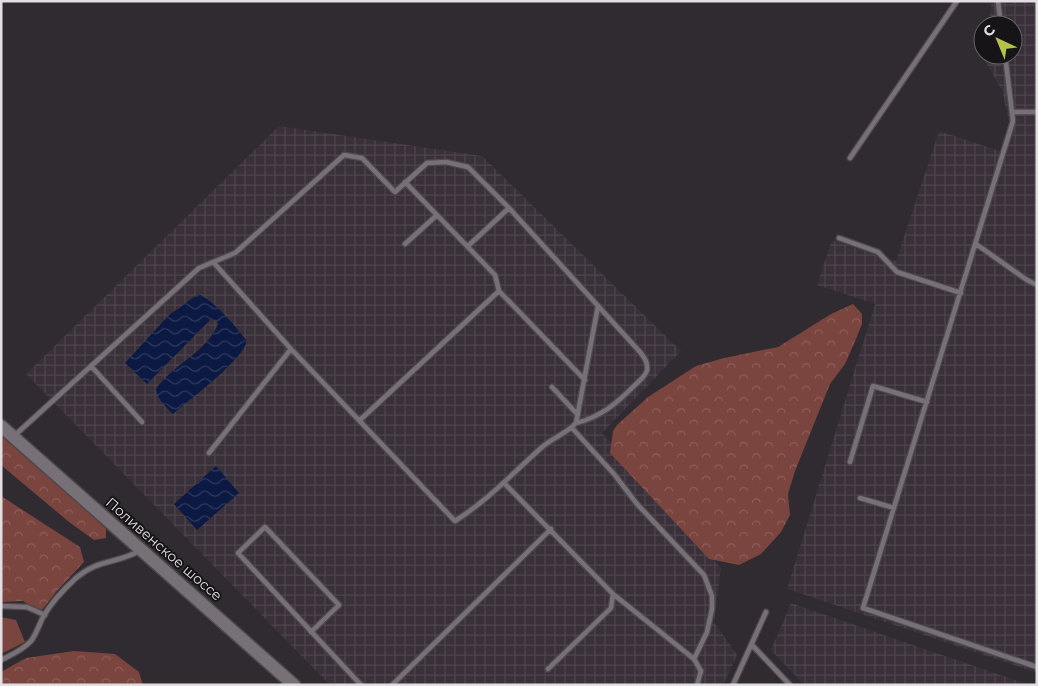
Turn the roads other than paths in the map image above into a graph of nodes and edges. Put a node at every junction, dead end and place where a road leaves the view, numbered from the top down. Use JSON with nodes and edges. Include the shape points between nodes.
{"nodes":[{"id":1,"x":957,"y":1,"type":"edge"},
{"id":2,"x":998,"y":1,"type":"edge"},
{"id":3,"x":1000,"y":15,"type":"edge"},
{"id":4,"x":1005,"y":65,"type":"edge"},
{"id":5,"x":1012,"y":112,"type":"junction"},
{"id":6,"x":1037,"y":112,"type":"edge"},
{"id":7,"x":850,"y":158,"type":"dead end"},
{"id":8,"x":405,"y":182,"type":"junction"},
{"id":9,"x":509,"y":208,"type":"junction"},
{"id":10,"x":437,"y":215,"type":"junction"},
{"id":11,"x":839,"y":238,"type":"dead end"},
{"id":12,"x":405,"y":244,"type":"dead end"},
{"id":13,"x":976,"y":244,"type":"junction"},
{"id":14,"x":468,"y":246,"type":"junction"},
{"id":15,"x":214,"y":263,"type":"junction"},
{"id":16,"x":1037,"y":285,"type":"edge"},
{"id":17,"x":499,"y":291,"type":"junction"},
{"id":18,"x":960,"y":293,"type":"junction"},
{"id":19,"x":598,"y":306,"type":"junction"},
{"id":20,"x":291,"y":349,"type":"junction"},
{"id":21,"x":91,"y":366,"type":"junction"},
{"id":22,"x":585,"y":380,"type":"junction"},
{"id":23,"x":552,"y":387,"type":"dead end"},
{"id":24,"x":927,"y":402,"type":"junction"},
{"id":25,"x":578,"y":414,"type":"junction"},
{"id":26,"x":360,"y":420,"type":"junction"},
{"id":27,"x":142,"y":422,"type":"dead end"},
{"id":28,"x":576,"y":423,"type":"junction"},
{"id":29,"x":1,"y":426,"type":"edge"},
{"id":30,"x":572,"y":428,"type":"junction"},
{"id":31,"x":13,"y":437,"type":"junction"},
{"id":32,"x":209,"y":453,"type":"dead end"},
{"id":33,"x":850,"y":462,"type":"dead end"},
{"id":34,"x":504,"y":483,"type":"junction"},
{"id":35,"x":860,"y":498,"type":"dead end"},
{"id":36,"x":894,"y":508,"type":"junction"},
{"id":37,"x":550,"y":529,"type":"junction"},
{"id":38,"x":142,"y":550,"type":"junction"},
{"id":39,"x":613,"y":594,"type":"junction"},
{"id":40,"x":1,"y":606,"type":"edge"},
{"id":41,"x":766,"y":612,"type":"dead end"},
{"id":42,"x":45,"y":614,"type":"junction"},
{"id":43,"x":311,"y":632,"type":"junction"},
{"id":44,"x":752,"y":645,"type":"junction"},
{"id":45,"x":694,"y":659,"type":"junction"},
{"id":46,"x":1,"y":660,"type":"edge"},
{"id":47,"x":1037,"y":667,"type":"edge"},
{"id":48,"x":548,"y":669,"type":"dead end"},
{"id":49,"x":294,"y":685,"type":"edge"},
{"id":50,"x":361,"y":685,"type":"edge"},
{"id":51,"x":392,"y":685,"type":"edge"},
{"id":52,"x":697,"y":685,"type":"edge"},
{"id":53,"x":733,"y":685,"type":"edge"},
{"id":54,"x":790,"y":685,"type":"edge"}],
"edges":[{"from":1,"to":7,"type":"lane"},
{"from":2,"to":3,"type":"lane"},
{"from":4,"to":5,"type":"lane"},
{"from":5,"to":6,"type":"lane"},
{"from":5,"to":13,"type":"lane","via":[[1013,121]]},
{"from":8,"to":9,"type":"lane","via":[[427,163],[446,162],[468,167]]},
{"from":8,"to":10,"type":"lane"},
{"from":8,"to":15,"type":"lane","via":[[395,192],[362,158],[344,155],[235,254]]},
{"from":9,"to":14,"type":"lane"},
{"from":9,"to":19,"type":"lane"},
{"from":10,"to":12,"type":"lane"},
{"from":10,"to":14,"type":"lane"},
{"from":11,"to":18,"type":"lane","via":[[878,252],[897,272]]},
{"from":13,"to":16,"type":"lane"},
{"from":13,"to":18,"type":"lane"},
{"from":14,"to":17,"type":"lane","via":[[495,275]]},
{"from":15,"to":20,"type":"lane"},
{"from":15,"to":21,"type":"lane","via":[[199,268]]},
{"from":17,"to":22,"type":"lane"},
{"from":17,"to":26,"type":"lane"},
{"from":18,"to":24,"type":"lane"},
{"from":19,"to":22,"type":"lane"},
{"from":19,"to":28,"type":"lane","via":[[645,358],[647,369],[646,374],[614,406]]},
{"from":20,"to":26,"type":"lane"},
{"from":20,"to":32,"type":"lane"},
{"from":21,"to":27,"type":"lane"},
{"from":21,"to":31,"type":"lane"},
{"from":22,"to":25,"type":"lane"},
{"from":23,"to":25,"type":"lane"},
{"from":24,"to":33,"type":"lane","via":[[873,386]]},
{"from":24,"to":36,"type":"lane"},
{"from":25,"to":28,"type":"lane"},
{"from":26,"to":34,"type":"lane","via":[[455,521]]},
{"from":28,"to":30,"type":"lane"},
{"from":29,"to":31,"type":"street","name":"Поливенское шоссе"},
{"from":30,"to":34,"type":"lane","via":[[543,446]]},
{"from":30,"to":45,"type":"lane","via":[[704,575],[712,596],[712,609],[707,632]]},
{"from":31,"to":38,"type":"street","name":"Поливенское шоссе"},
{"from":34,"to":37,"type":"lane"},
{"from":35,"to":36,"type":"lane"},
{"from":36,"to":47,"type":"lane","via":[[863,608]]},
{"from":37,"to":39,"type":"lane"},
{"from":37,"to":51,"type":"lane"},
{"from":38,"to":42,"type":"lane","via":[[86,570],[74,579]]},
{"from":38,"to":49,"type":"street","name":"Поливенское шоссе"},
{"from":39,"to":45,"type":"lane"},
{"from":39,"to":48,"type":"lane","via":[[611,608]]},
{"from":40,"to":42,"type":"lane","via":[[27,607]]},
{"from":41,"to":44,"type":"lane"},
{"from":42,"to":46,"type":"lane","via":[[30,643]]},
{"from":43,"to":43,"type":"lane","via":[[238,553],[264,527],[339,605]]},
{"from":43,"to":50,"type":"lane"},
{"from":44,"to":53,"type":"lane"},
{"from":44,"to":54,"type":"lane"},
{"from":45,"to":52,"type":"lane","via":[[701,671]]}]}
